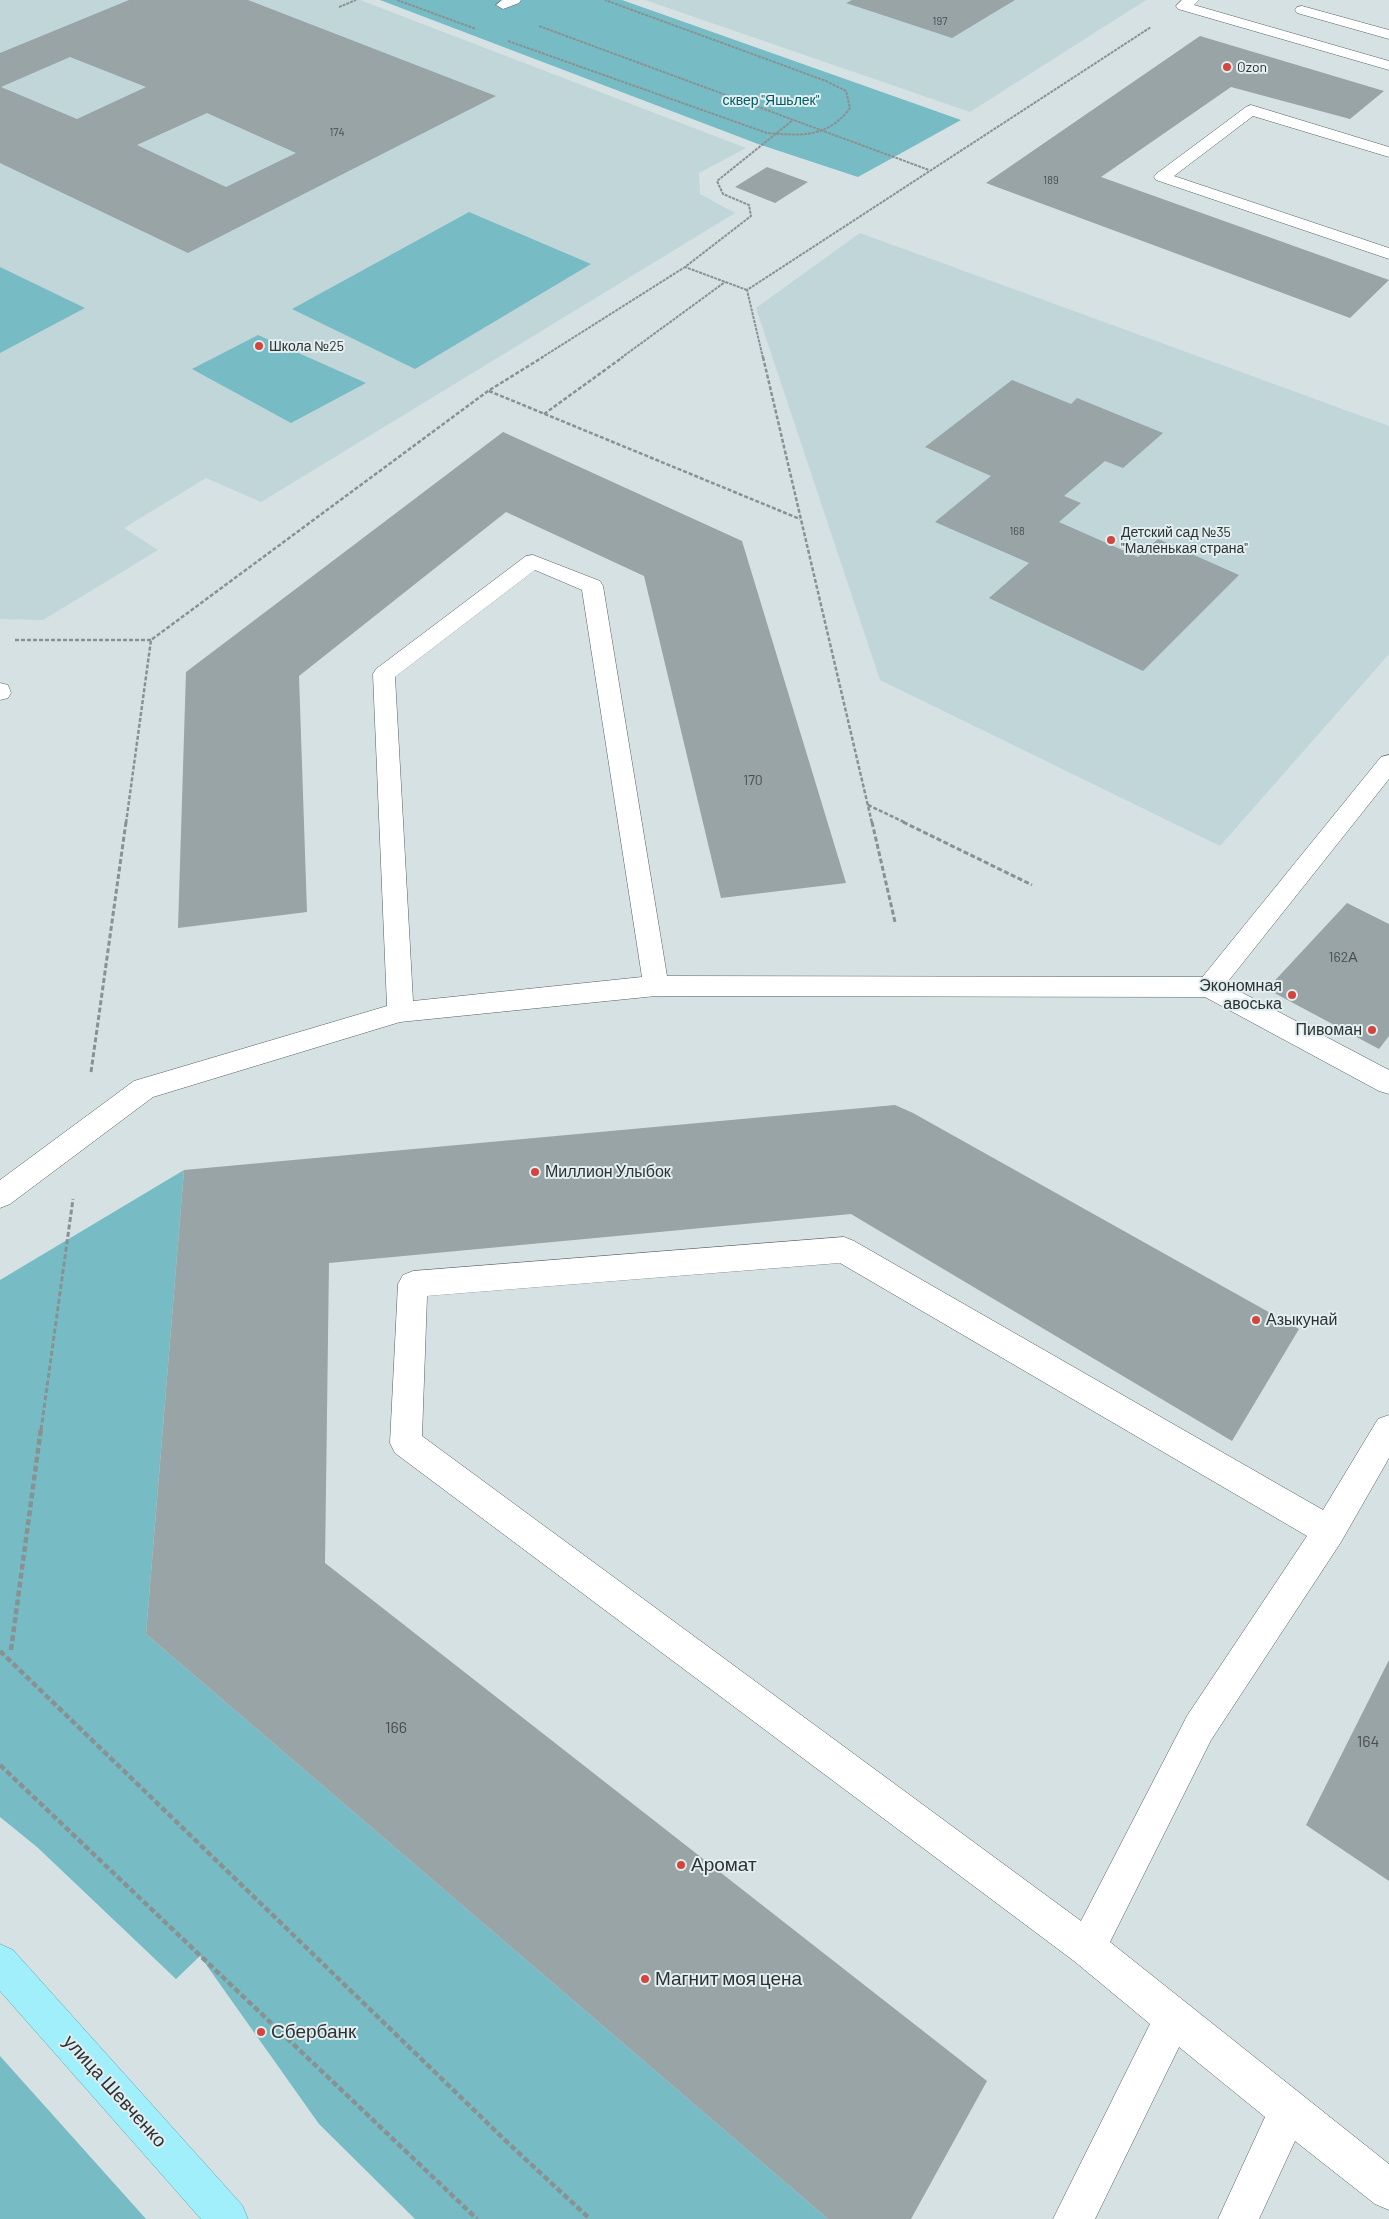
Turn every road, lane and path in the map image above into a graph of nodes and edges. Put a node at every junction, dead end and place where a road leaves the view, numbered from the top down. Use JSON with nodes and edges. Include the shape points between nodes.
{"nodes":[{"id":1,"x":356,"y":0,"type":"edge"},
{"id":2,"x":397,"y":0,"type":"edge"},
{"id":3,"x":605,"y":0,"type":"edge"},
{"id":4,"x":509,"y":3,"type":"edge"},
{"id":5,"x":1188,"y":3,"type":"edge"},
{"id":6,"x":339,"y":8,"type":"dead end"},
{"id":7,"x":1302,"y":10,"type":"dead end"},
{"id":8,"x":480,"y":30,"type":"dead end"},
{"id":9,"x":1389,"y":36,"type":"edge"},
{"id":10,"x":507,"y":40,"type":"dead end"},
{"id":11,"x":1389,"y":66,"type":"edge"},
{"id":12,"x":793,"y":120,"type":"junction"},
{"id":13,"x":822,"y":131,"type":"junction"},
{"id":14,"x":775,"y":134,"type":"junction"},
{"id":15,"x":1389,"y":152,"type":"edge"},
{"id":16,"x":930,"y":170,"type":"junction"},
{"id":17,"x":1389,"y":254,"type":"edge"},
{"id":18,"x":685,"y":267,"type":"junction"},
{"id":19,"x":726,"y":281,"type":"junction"},
{"id":20,"x":747,"y":290,"type":"junction"},
{"id":21,"x":488,"y":391,"type":"junction"},
{"id":22,"x":544,"y":414,"type":"junction"},
{"id":23,"x":800,"y":519,"type":"junction"},
{"id":24,"x":15,"y":640,"type":"dead end"},
{"id":25,"x":151,"y":640,"type":"junction"},
{"id":26,"x":1389,"y":763,"type":"edge"},
{"id":27,"x":867,"y":805,"type":"junction"},
{"id":28,"x":1032,"y":885,"type":"dead end"},
{"id":29,"x":895,"y":922,"type":"dead end"},
{"id":30,"x":656,"y":986,"type":"junction"},
{"id":31,"x":1209,"y":987,"type":"junction"},
{"id":32,"x":400,"y":1012,"type":"junction"},
{"id":33,"x":1389,"y":1083,"type":"edge"},
{"id":34,"x":82,"y":1135,"type":"junction"},
{"id":35,"x":0,"y":1196,"type":"edge"},
{"id":36,"x":1389,"y":1428,"type":"edge"},
{"id":37,"x":1329,"y":1531,"type":"junction"},
{"id":38,"x":11,"y":1650,"type":"dead end"},
{"id":39,"x":0,"y":1651,"type":"edge"},
{"id":40,"x":0,"y":1765,"type":"edge"},
{"id":41,"x":1087,"y":1948,"type":"junction"},
{"id":42,"x":0,"y":1963,"type":"edge"},
{"id":43,"x":1173,"y":2018,"type":"junction"},
{"id":44,"x":1289,"y":2110,"type":"junction"},
{"id":45,"x":1389,"y":2190,"type":"edge"},
{"id":46,"x":228,"y":2219,"type":"edge"},
{"id":47,"x":476,"y":2219,"type":"edge"},
{"id":48,"x":590,"y":2219,"type":"edge"},
{"id":49,"x":1073,"y":2219,"type":"edge"},
{"id":50,"x":1238,"y":2219,"type":"edge"}],
"edges":[{"from":1,"to":6,"type":"path"},
{"from":2,"to":8,"type":"path"},
{"from":3,"to":13,"type":"path","via":[[846,91],[850,108],[843,120]]},
{"from":4,"to":12,"type":"path","via":[[510,16]]},
{"from":5,"to":11,"type":"street"},
{"from":5,"to":16,"type":"path"},
{"from":7,"to":9,"type":"street"},
{"from":10,"to":14,"type":"path"},
{"from":12,"to":13,"type":"path"},
{"from":12,"to":14,"type":"path"},
{"from":13,"to":14,"type":"path"},
{"from":13,"to":16,"type":"path"},
{"from":14,"to":18,"type":"path","via":[[717,180],[723,194],[749,205],[751,216]]},
{"from":15,"to":17,"type":"street","via":[[1250,110],[1162,177]]},
{"from":16,"to":20,"type":"path"},
{"from":18,"to":19,"type":"path"},
{"from":18,"to":21,"type":"path"},
{"from":19,"to":20,"type":"path"},
{"from":19,"to":22,"type":"path"},
{"from":20,"to":23,"type":"path"},
{"from":21,"to":22,"type":"path"},
{"from":21,"to":25,"type":"path"},
{"from":22,"to":23,"type":"path"},
{"from":23,"to":27,"type":"path"},
{"from":24,"to":25,"type":"path"},
{"from":25,"to":34,"type":"path"},
{"from":26,"to":31,"type":"street"},
{"from":27,"to":28,"type":"path"},
{"from":27,"to":29,"type":"path"},
{"from":30,"to":31,"type":"street"},
{"from":30,"to":32,"type":"street"},
{"from":30,"to":32,"type":"street","via":[[592,586],[533,561],[384,674]]},
{"from":31,"to":33,"type":"street"},
{"from":32,"to":34,"type":"street","via":[[144,1089]]},
{"from":34,"to":35,"type":"street"},
{"from":34,"to":38,"type":"path"},
{"from":36,"to":37,"type":"street"},
{"from":37,"to":41,"type":"street","via":[[1199,1728]]},
{"from":37,"to":41,"type":"street","via":[[844,1250],[414,1284],[406,1443]]},
{"from":39,"to":48,"type":"path","via":[[499,2135]]},
{"from":40,"to":47,"type":"path"},
{"from":41,"to":43,"type":"street"},
{"from":42,"to":46,"type":"main road","name":"улица Шевченко"},
{"from":43,"to":44,"type":"street"},
{"from":43,"to":49,"type":"street"},
{"from":44,"to":45,"type":"street"},
{"from":44,"to":50,"type":"street"}]}
